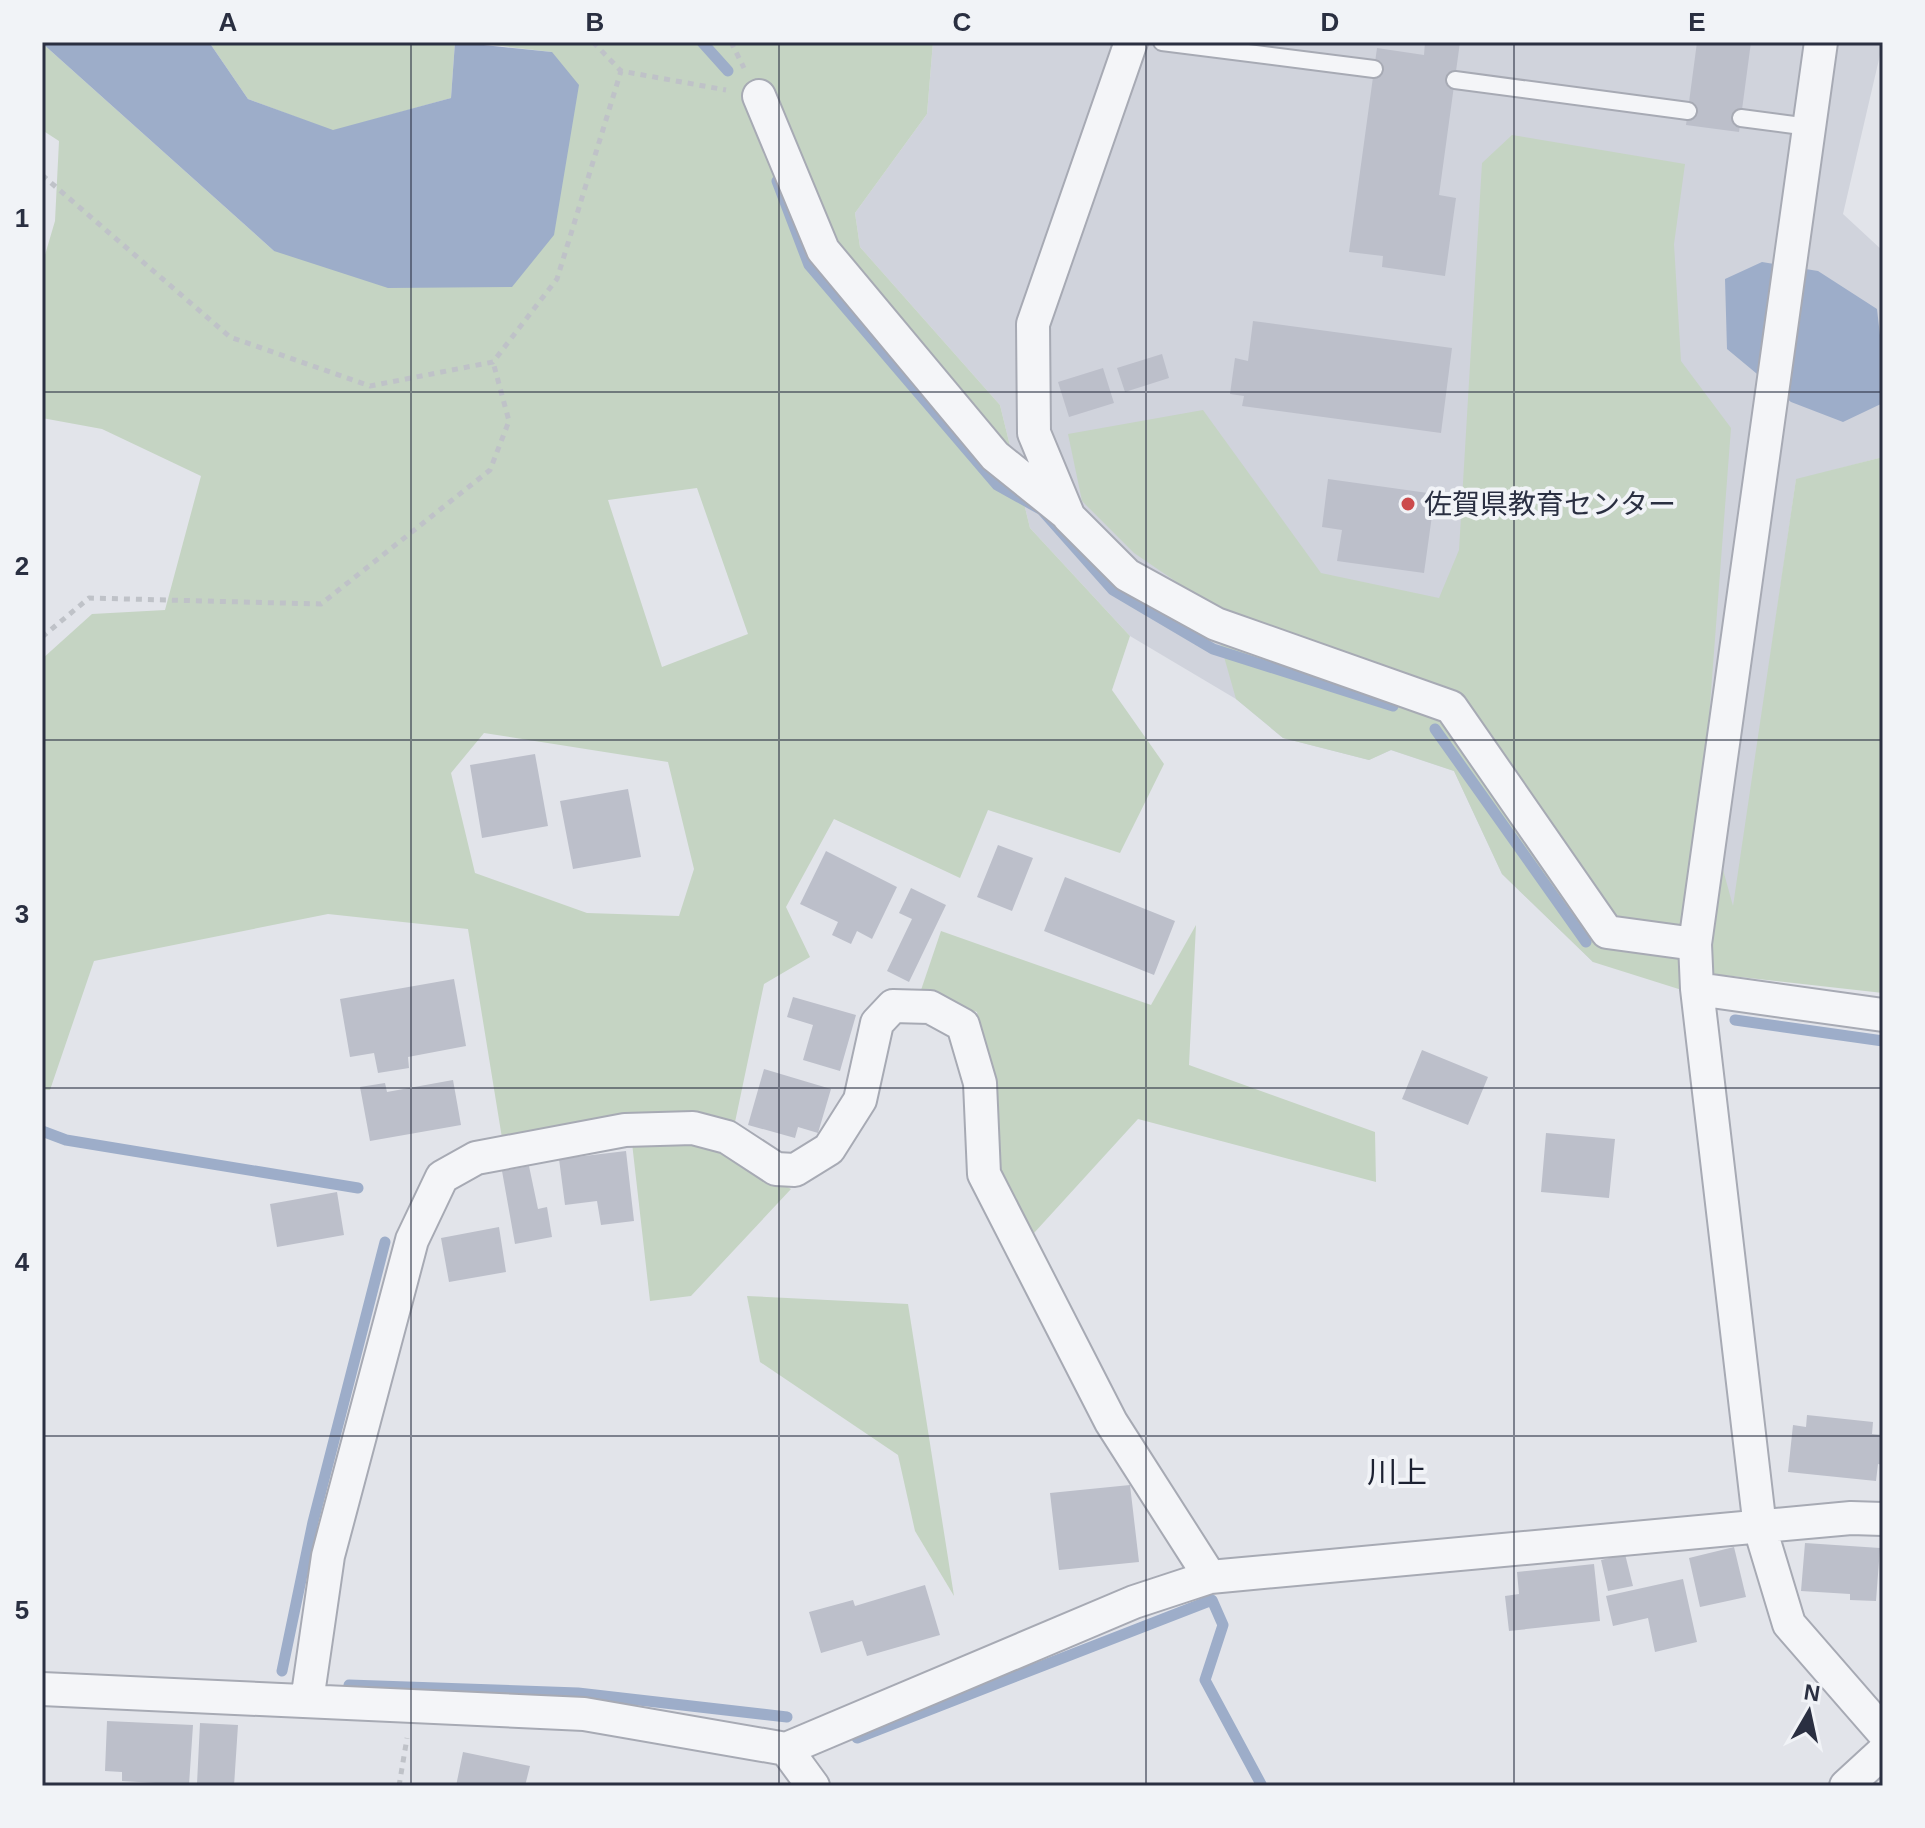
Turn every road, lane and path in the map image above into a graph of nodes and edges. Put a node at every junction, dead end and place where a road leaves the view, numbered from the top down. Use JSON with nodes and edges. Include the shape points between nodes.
{"nodes":[{"id":1,"x":593,"y":42,"type":"edge"},
{"id":2,"x":731,"y":42,"type":"edge"},
{"id":3,"x":1131,"y":42,"type":"edge"},
{"id":4,"x":1162,"y":42,"type":"edge"},
{"id":5,"x":1821,"y":42,"type":"edge"},
{"id":6,"x":1374,"y":69,"type":"dead end"},
{"id":7,"x":621,"y":71,"type":"junction"},
{"id":8,"x":1455,"y":80,"type":"dead end"},
{"id":9,"x":759,"y":96,"type":"junction"},
{"id":10,"x":1688,"y":111,"type":"dead end"},
{"id":11,"x":1741,"y":118,"type":"dead end"},
{"id":12,"x":1809,"y":127,"type":"junction"},
{"id":13,"x":42,"y":175,"type":"edge"},
{"id":14,"x":493,"y":362,"type":"junction"},
{"id":15,"x":1069,"y":517,"type":"junction"},
{"id":16,"x":42,"y":637,"type":"edge"},
{"id":17,"x":1695,"y":944,"type":"junction"},
{"id":18,"x":1697,"y":989,"type":"junction"},
{"id":19,"x":1883,"y":1015,"type":"edge"},
{"id":20,"x":1883,"y":1519,"type":"edge"},
{"id":21,"x":1760,"y":1528,"type":"junction"},
{"id":22,"x":1210,"y":1577,"type":"junction"},
{"id":23,"x":42,"y":1689,"type":"edge"},
{"id":24,"x":307,"y":1701,"type":"junction"},
{"id":25,"x":413,"y":1706,"type":"junction"},
{"id":26,"x":1883,"y":1732,"type":"edge"},
{"id":27,"x":786,"y":1749,"type":"junction"},
{"id":28,"x":1883,"y":1752,"type":"edge"},
{"id":29,"x":399,"y":1786,"type":"edge"},
{"id":30,"x":813,"y":1786,"type":"edge"},
{"id":31,"x":1846,"y":1786,"type":"edge"}],
"edges":[{"from":1,"to":7,"type":"path"},
{"from":2,"to":9,"type":"path"},
{"from":3,"to":15,"type":"street","via":[[1033,324],[1034,433]]},
{"from":4,"to":6,"type":"lane"},
{"from":5,"to":12,"type":"street"},
{"from":7,"to":9,"type":"path"},
{"from":7,"to":14,"type":"path","via":[[557,279]]},
{"from":8,"to":10,"type":"lane"},
{"from":9,"to":15,"type":"street","via":[[823,250],[995,456]]},
{"from":11,"to":12,"type":"lane"},
{"from":12,"to":17,"type":"street"},
{"from":13,"to":14,"type":"path","via":[[230,337],[370,386]]},
{"from":14,"to":16,"type":"path","via":[[509,421],[490,470],[321,604],[89,598]]},
{"from":15,"to":17,"type":"street","via":[[1127,575],[1216,624],[1451,707],[1607,932]]},
{"from":17,"to":18,"type":"street"},
{"from":18,"to":19,"type":"street"},
{"from":18,"to":21,"type":"street"},
{"from":20,"to":21,"type":"street"},
{"from":21,"to":22,"type":"street"},
{"from":21,"to":26,"type":"street","via":[[1789,1624]]},
{"from":22,"to":24,"type":"street","via":[[1111,1422],[984,1174],[980,1083],[963,1025],[930,1007],[893,1006],[877,1023],[860,1100],[829,1149],[795,1170],[776,1169],[727,1137],[693,1128],[625,1130],[476,1158],[442,1177],[412,1240],[328,1556]]},
{"from":22,"to":27,"type":"street","via":[[1134,1602]]},
{"from":23,"to":24,"type":"street"},
{"from":24,"to":25,"type":"street"},
{"from":25,"to":27,"type":"street","via":[[584,1714]]},
{"from":25,"to":29,"type":"path"},
{"from":27,"to":30,"type":"street"},
{"from":28,"to":31,"type":"street"}]}
